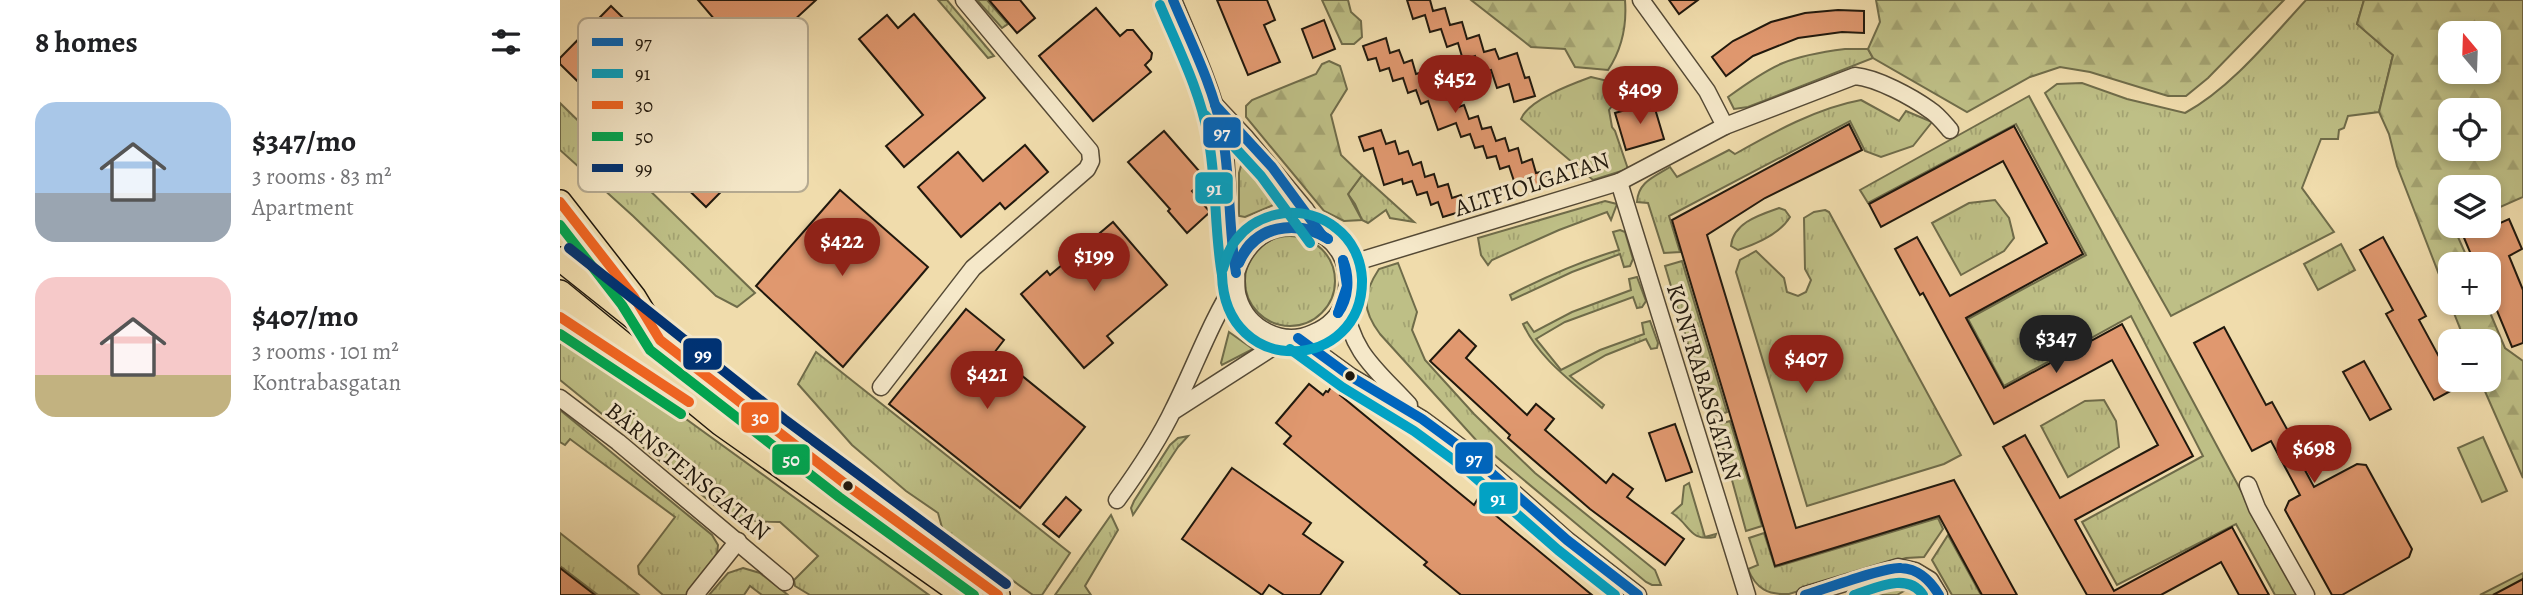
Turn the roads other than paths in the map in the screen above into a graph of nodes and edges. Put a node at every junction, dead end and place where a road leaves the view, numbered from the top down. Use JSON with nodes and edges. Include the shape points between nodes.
{"nodes":[{"id":1,"x":964,"y":0,"type":"edge"},
{"id":2,"x":1172,"y":0,"type":"edge"},
{"id":3,"x":1641,"y":0,"type":"edge"},
{"id":4,"x":1215,"y":105,"type":"junction"},
{"id":5,"x":1725,"y":126,"type":"junction"},
{"id":6,"x":1950,"y":130,"type":"dead end"},
{"id":7,"x":1619,"y":182,"type":"junction"},
{"id":8,"x":560,"y":202,"type":"edge"},
{"id":9,"x":1322,"y":235,"type":"junction"},
{"id":10,"x":560,"y":259,"type":"edge"},
{"id":11,"x":1346,"y":265,"type":"junction"},
{"id":12,"x":1236,"y":277,"type":"junction"},
{"id":13,"x":560,"y":292,"type":"edge"},
{"id":14,"x":1344,"y":302,"type":"junction"},
{"id":15,"x":560,"y":317,"type":"edge"},
{"id":16,"x":1292,"y":338,"type":"junction"},
{"id":17,"x":660,"y":340,"type":"junction"},
{"id":18,"x":881,"y":387,"type":"dead end"},
{"id":19,"x":560,"y":398,"type":"edge"},
{"id":20,"x":1173,"y":411,"type":"junction"},
{"id":21,"x":1422,"y":419,"type":"junction"},
{"id":22,"x":722,"y":424,"type":"junction"},
{"id":23,"x":2248,"y":485,"type":"dead end"},
{"id":24,"x":1117,"y":500,"type":"dead end"},
{"id":25,"x":738,"y":541,"type":"junction"},
{"id":26,"x":785,"y":582,"type":"dead end"},
{"id":27,"x":695,"y":595,"type":"edge"},
{"id":28,"x":962,"y":595,"type":"edge"},
{"id":29,"x":998,"y":595,"type":"edge"},
{"id":30,"x":1638,"y":595,"type":"edge"},
{"id":31,"x":1747,"y":595,"type":"edge"},
{"id":32,"x":1805,"y":595,"type":"edge"},
{"id":33,"x":1939,"y":595,"type":"edge"},
{"id":34,"x":2306,"y":595,"type":"edge"}],
"edges":[{"from":1,"to":18,"type":"street","via":[[1090,151],[1091,161],[973,268]]},
{"from":2,"to":4,"type":"street"},
{"from":3,"to":5,"type":"street","via":[[1701,81]]},
{"from":4,"to":9,"type":"street"},
{"from":4,"to":12,"type":"street","via":[[1224,147]]},
{"from":5,"to":6,"type":"street","name":"ALTFIOLGATAN","via":[[1855,76],[1882,84],[1932,111]]},
{"from":5,"to":7,"type":"street","name":"ALTFIOLGATAN"},
{"from":7,"to":11,"type":"street","name":"ALTFIOLGATAN"},
{"from":7,"to":31,"type":"street","name":"KONTRABASGATAN"},
{"from":8,"to":17,"type":"highway","via":[[634,297]]},
{"from":9,"to":11,"type":"street"},
{"from":9,"to":12,"type":"street","via":[[1292,226],[1262,234],[1241,258]]},
{"from":10,"to":17,"type":"highway"},
{"from":11,"to":14,"type":"street"},
{"from":12,"to":16,"type":"street","via":[[1240,302],[1250,320],[1274,335]]},
{"from":12,"to":20,"type":"street"},
{"from":13,"to":22,"type":"highway"},
{"from":14,"to":16,"type":"street","via":[[1331,323],[1310,335]]},
{"from":14,"to":21,"type":"street","via":[[1361,353]]},
{"from":15,"to":22,"type":"highway"},
{"from":16,"to":20,"type":"street"},
{"from":16,"to":21,"type":"street"},
{"from":17,"to":29,"type":"highway"},
{"from":19,"to":25,"type":"street","name":"BÄRNSTENSGATAN"},
{"from":20,"to":24,"type":"street"},
{"from":21,"to":30,"type":"street"},
{"from":22,"to":28,"type":"highway"},
{"from":23,"to":34,"type":"street"},
{"from":25,"to":26,"type":"street","name":"BÄRNSTENSGATAN"},
{"from":25,"to":27,"type":"street"},
{"from":32,"to":33,"type":"street","via":[[1898,567],[1930,580]]}]}
